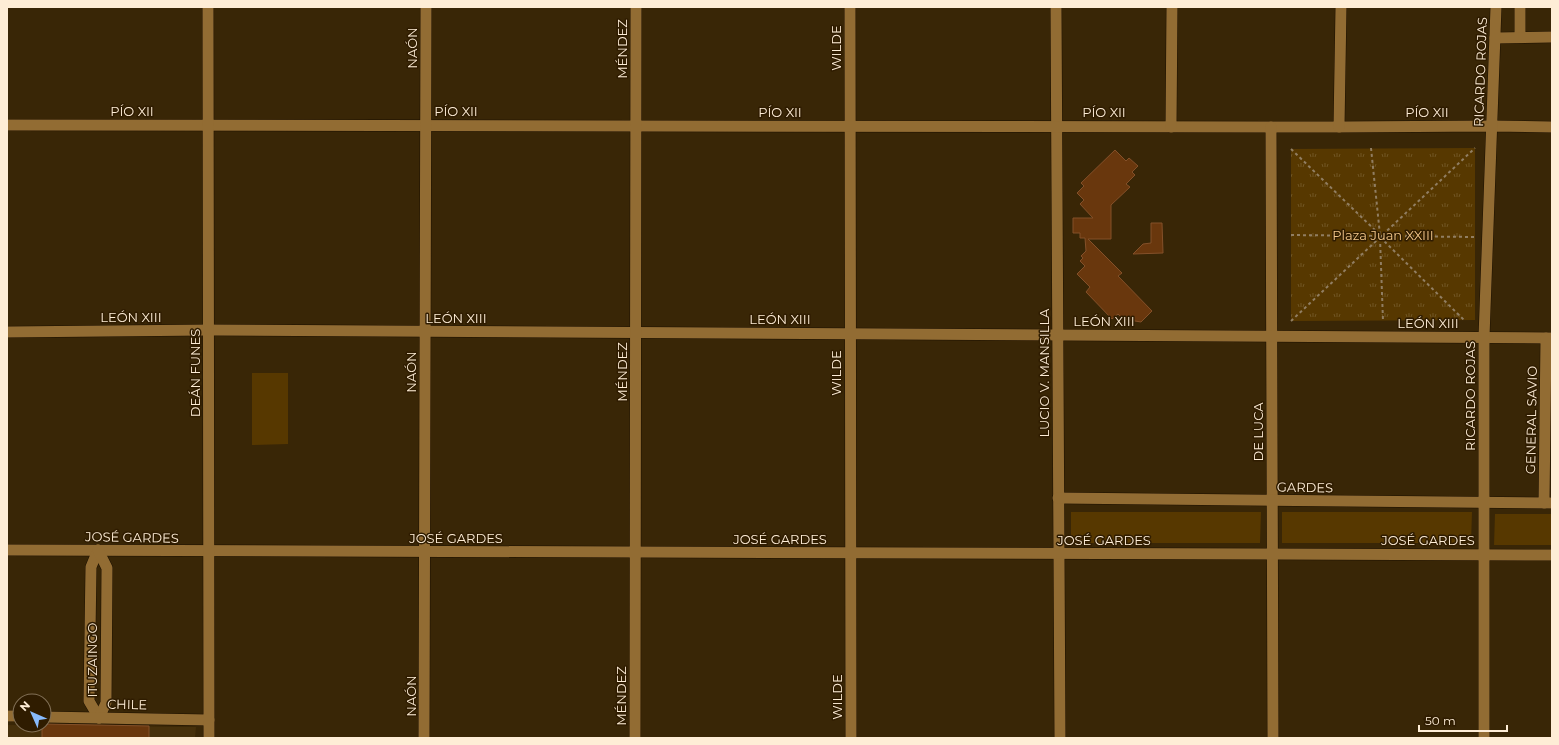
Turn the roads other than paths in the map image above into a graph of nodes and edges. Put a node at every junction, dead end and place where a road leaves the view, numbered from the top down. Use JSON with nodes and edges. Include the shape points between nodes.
{"nodes":[{"id":1,"x":208,"y":7,"type":"edge"},
{"id":2,"x":426,"y":7,"type":"edge"},
{"id":3,"x":636,"y":7,"type":"edge"},
{"id":4,"x":850,"y":7,"type":"edge"},
{"id":5,"x":1056,"y":7,"type":"edge"},
{"id":6,"x":1172,"y":7,"type":"edge"},
{"id":7,"x":1341,"y":7,"type":"edge"},
{"id":8,"x":1496,"y":7,"type":"edge"},
{"id":9,"x":1520,"y":7,"type":"edge"},
{"id":10,"x":1520,"y":37,"type":"junction"},
{"id":11,"x":1552,"y":37,"type":"edge"},
{"id":12,"x":1495,"y":38,"type":"junction"},
{"id":13,"x":7,"y":125,"type":"edge"},
{"id":14,"x":208,"y":125,"type":"junction"},
{"id":15,"x":426,"y":125,"type":"junction"},
{"id":16,"x":637,"y":126,"type":"junction"},
{"id":17,"x":850,"y":126,"type":"junction"},
{"id":18,"x":1057,"y":126,"type":"junction"},
{"id":19,"x":1492,"y":126,"type":"junction"},
{"id":20,"x":1171,"y":127,"type":"junction"},
{"id":21,"x":1271,"y":127,"type":"junction"},
{"id":22,"x":1340,"y":127,"type":"junction"},
{"id":23,"x":1552,"y":128,"type":"edge"},
{"id":24,"x":209,"y":330,"type":"junction"},
{"id":25,"x":7,"y":332,"type":"edge"},
{"id":26,"x":426,"y":332,"type":"junction"},
{"id":27,"x":636,"y":333,"type":"junction"},
{"id":28,"x":850,"y":334,"type":"junction"},
{"id":29,"x":1058,"y":335,"type":"junction"},
{"id":30,"x":1272,"y":336,"type":"junction"},
{"id":31,"x":1484,"y":337,"type":"junction"},
{"id":32,"x":1549,"y":338,"type":"edge"},
{"id":33,"x":1058,"y":498,"type":"junction"},
{"id":34,"x":1272,"y":500,"type":"junction"},
{"id":35,"x":1484,"y":502,"type":"junction"},
{"id":36,"x":1548,"y":503,"type":"edge"},
{"id":37,"x":7,"y":550,"type":"edge"},
{"id":38,"x":98,"y":550,"type":"junction"},
{"id":39,"x":209,"y":551,"type":"junction"},
{"id":40,"x":425,"y":552,"type":"junction"},
{"id":41,"x":635,"y":552,"type":"junction"},
{"id":42,"x":850,"y":553,"type":"junction"},
{"id":43,"x":1059,"y":553,"type":"junction"},
{"id":44,"x":1272,"y":554,"type":"junction"},
{"id":45,"x":1484,"y":554,"type":"junction"},
{"id":46,"x":1552,"y":555,"type":"edge"},
{"id":47,"x":52,"y":716,"type":"edge"},
{"id":48,"x":99,"y":718,"type":"junction"},
{"id":49,"x":209,"y":720,"type":"junction"},
{"id":50,"x":209,"y":738,"type":"edge"},
{"id":51,"x":424,"y":738,"type":"edge"},
{"id":52,"x":635,"y":738,"type":"edge"},
{"id":53,"x":851,"y":738,"type":"edge"},
{"id":54,"x":1060,"y":738,"type":"edge"},
{"id":55,"x":1273,"y":738,"type":"edge"},
{"id":56,"x":1484,"y":738,"type":"edge"}],
"edges":[{"from":1,"to":14,"type":"street","name":"DEÁN FUNES"},
{"from":2,"to":15,"type":"street","name":"NAÓN"},
{"from":3,"to":16,"type":"street","name":"MÉNDEZ"},
{"from":4,"to":17,"type":"street","name":"WILDE"},
{"from":5,"to":18,"type":"street","name":"LUCIO V. MANSILLA"},
{"from":6,"to":20,"type":"street"},
{"from":7,"to":22,"type":"street"},
{"from":8,"to":12,"type":"street","name":"RICARDO ROJAS"},
{"from":9,"to":10,"type":"street"},
{"from":10,"to":11,"type":"street"},
{"from":10,"to":12,"type":"street"},
{"from":12,"to":19,"type":"street","name":"RICARDO ROJAS"},
{"from":13,"to":14,"type":"street","name":"PÍO XII"},
{"from":14,"to":15,"type":"street","name":"PÍO XII"},
{"from":14,"to":24,"type":"street","name":"DEÁN FUNES"},
{"from":15,"to":16,"type":"street","name":"PÍO XII"},
{"from":15,"to":26,"type":"street","name":"NAÓN"},
{"from":16,"to":17,"type":"street","name":"PÍO XII"},
{"from":16,"to":27,"type":"street","name":"MÉNDEZ"},
{"from":17,"to":18,"type":"street","name":"PÍO XII"},
{"from":17,"to":28,"type":"street","name":"WILDE"},
{"from":18,"to":20,"type":"street","name":"PÍO XII"},
{"from":18,"to":29,"type":"street","name":"LUCIO V. MANSILLA"},
{"from":19,"to":22,"type":"street","name":"PÍO XII"},
{"from":19,"to":23,"type":"street","name":"PÍO XII"},
{"from":19,"to":31,"type":"street","name":"RICARDO ROJAS"},
{"from":20,"to":21,"type":"street","name":"PÍO XII"},
{"from":21,"to":22,"type":"street","name":"PÍO XII"},
{"from":21,"to":30,"type":"street","name":"DE LUCA"},
{"from":24,"to":25,"type":"street","name":"LEÓN XIII"},
{"from":24,"to":26,"type":"street","name":"LEÓN XIII"},
{"from":24,"to":39,"type":"street","name":"DEÁN FUNES"},
{"from":26,"to":27,"type":"street","name":"LEÓN XIII"},
{"from":26,"to":40,"type":"street","name":"NAÓN"},
{"from":27,"to":28,"type":"street","name":"LEÓN XIII"},
{"from":27,"to":41,"type":"street","name":"MÉNDEZ"},
{"from":28,"to":29,"type":"street","name":"LEÓN XIII"},
{"from":28,"to":42,"type":"street","name":"WILDE"},
{"from":29,"to":30,"type":"street","name":"LEÓN XIII"},
{"from":29,"to":33,"type":"street","name":"LUCIO V. MANSILLA"},
{"from":30,"to":31,"type":"street","name":"LEÓN XIII"},
{"from":30,"to":34,"type":"street","name":"DE LUCA"},
{"from":31,"to":32,"type":"street","name":"LEÓN XIII"},
{"from":31,"to":35,"type":"street","name":"RICARDO ROJAS"},
{"from":32,"to":36,"type":"street","name":"GENERAL SAVIO"},
{"from":33,"to":34,"type":"street","name":"GARDES"},
{"from":33,"to":43,"type":"street","name":"LUCIO V. MANSILLA"},
{"from":34,"to":35,"type":"street","name":"GARDES"},
{"from":34,"to":44,"type":"street","name":"DE LUCA"},
{"from":35,"to":36,"type":"street","name":"GARDES"},
{"from":35,"to":45,"type":"street","name":"RICARDO ROJAS"},
{"from":37,"to":38,"type":"street","name":"JOSÉ GARDES"},
{"from":38,"to":39,"type":"street","name":"JOSÉ GARDES"},
{"from":38,"to":48,"type":"street","name":"ITUZAINGO","via":[[107,568],[106,702]]},
{"from":38,"to":48,"type":"street","name":"ITUZAINGO","via":[[91,567],[88,701]]},
{"from":39,"to":40,"type":"street","name":"JOSÉ GARDES"},
{"from":39,"to":49,"type":"street","name":"DEÁN FUNES"},
{"from":40,"to":41,"type":"street","name":"JOSÉ GARDES"},
{"from":40,"to":51,"type":"street","name":"NAÓN"},
{"from":41,"to":42,"type":"street","name":"JOSÉ GARDES"},
{"from":41,"to":52,"type":"street","name":"MÉNDEZ"},
{"from":42,"to":43,"type":"street","name":"JOSÉ GARDES"},
{"from":42,"to":53,"type":"street","name":"WILDE"},
{"from":43,"to":44,"type":"street","name":"JOSÉ GARDES"},
{"from":43,"to":54,"type":"street","name":"LUCIO V. MANSILLA"},
{"from":44,"to":45,"type":"street","name":"JOSÉ GARDES"},
{"from":44,"to":55,"type":"street","name":"DE LUCA"},
{"from":45,"to":46,"type":"street","name":"JOSÉ GARDES"},
{"from":45,"to":56,"type":"street","name":"RICARDO ROJAS"},
{"from":47,"to":48,"type":"street","name":"CHILE"},
{"from":48,"to":49,"type":"street","name":"CHILE"},
{"from":49,"to":50,"type":"street","name":"DEÁN FUNES"}]}
